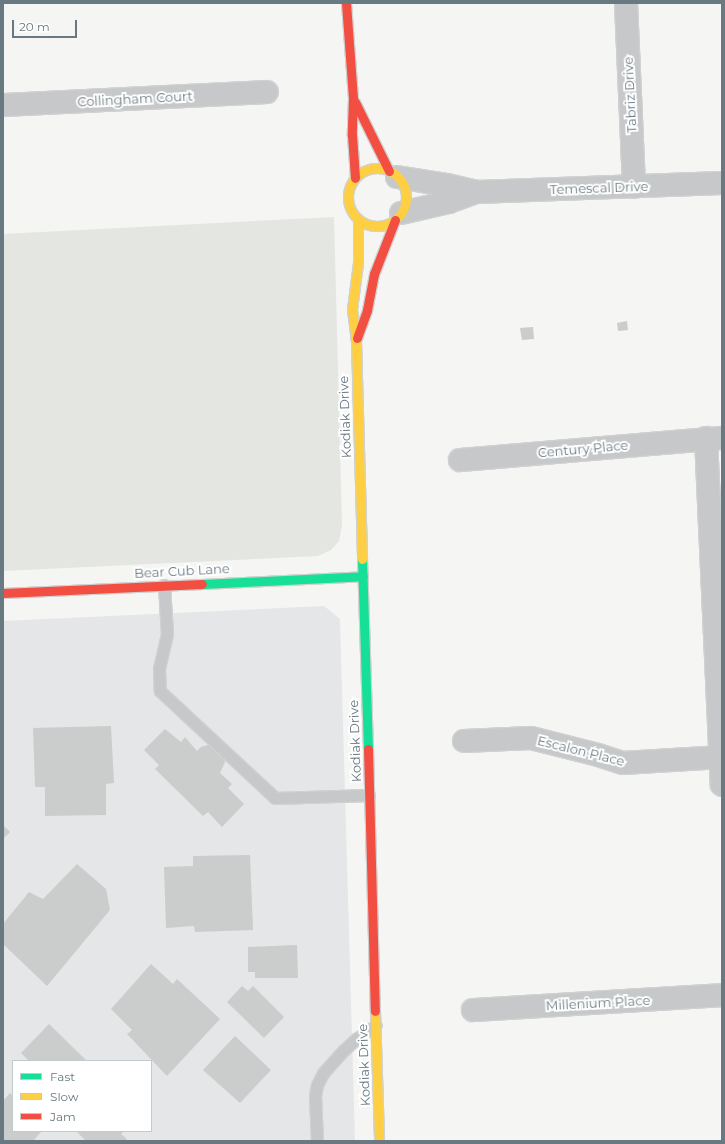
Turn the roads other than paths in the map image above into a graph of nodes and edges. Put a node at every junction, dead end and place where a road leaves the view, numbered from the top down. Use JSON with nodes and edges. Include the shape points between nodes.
{"nodes":[{"id":1,"x":346,"y":3,"type":"edge"},
{"id":2,"x":626,"y":3,"type":"edge"},
{"id":3,"x":266,"y":92,"type":"dead end"},
{"id":4,"x":353,"y":98,"type":"junction"},
{"id":5,"x":3,"y":105,"type":"edge"},
{"id":6,"x":393,"y":174,"type":"junction"},
{"id":7,"x":355,"y":178,"type":"junction"},
{"id":8,"x":722,"y":183,"type":"edge"},
{"id":9,"x":634,"y":187,"type":"junction"},
{"id":10,"x":477,"y":192,"type":"junction"},
{"id":11,"x":398,"y":216,"type":"junction"},
{"id":12,"x":358,"y":220,"type":"junction"},
{"id":13,"x":356,"y":340,"type":"junction"},
{"id":14,"x":714,"y":438,"type":"edge"},
{"id":15,"x":460,"y":460,"type":"dead end"},
{"id":16,"x":363,"y":576,"type":"junction"},
{"id":17,"x":164,"y":585,"type":"junction"},
{"id":18,"x":3,"y":593,"type":"edge"},
{"id":19,"x":464,"y":741,"type":"dead end"},
{"id":20,"x":722,"y":757,"type":"edge"},
{"id":21,"x":722,"y":785,"type":"edge"},
{"id":22,"x":369,"y":795,"type":"junction"},
{"id":23,"x":722,"y":995,"type":"edge"},
{"id":24,"x":473,"y":1010,"type":"dead end"},
{"id":25,"x":376,"y":1025,"type":"junction"},
{"id":26,"x":317,"y":1141,"type":"edge"},
{"id":27,"x":379,"y":1141,"type":"edge"}],
"edges":[{"from":1,"to":4,"type":"street"},
{"from":2,"to":9,"type":"street","name":"Tabriz Drive"},
{"from":3,"to":5,"type":"street","name":"Collingham Court"},
{"from":4,"to":6,"type":"street"},
{"from":4,"to":7,"type":"street"},
{"from":6,"to":7,"type":"street","via":[[371,169]]},
{"from":6,"to":10,"type":"street","name":"Temescal Drive"},
{"from":6,"to":11,"type":"street","via":[[403,185],[405,194],[405,204]]},
{"from":7,"to":12,"type":"street","via":[[350,186],[348,204]]},
{"from":8,"to":9,"type":"street","name":"Temescal Drive"},
{"from":9,"to":10,"type":"street","name":"Temescal Drive"},
{"from":10,"to":11,"type":"street","name":"Temescal Drive"},
{"from":11,"to":12,"type":"street","via":[[386,225],[376,226]]},
{"from":11,"to":13,"type":"street","name":"Kodiak Drive","via":[[374,274],[367,310]]},
{"from":12,"to":13,"type":"street","name":"Kodiak Drive","via":[[358,263],[352,309]]},
{"from":13,"to":16,"type":"street","name":"Kodiak Drive"},
{"from":14,"to":15,"type":"street","name":"Century Place"},
{"from":14,"to":20,"type":"street"},
{"from":16,"to":17,"type":"street","name":"Bear Cub Lane"},
{"from":16,"to":22,"type":"street","name":"Kodiak Drive"},
{"from":17,"to":18,"type":"street","name":"Bear Cub Lane"},
{"from":17,"to":22,"type":"lane","via":[[167,634],[160,668],[160,691],[275,798]]},
{"from":19,"to":20,"type":"street","name":"Escalon Place","via":[[531,738],[623,763]]},
{"from":20,"to":21,"type":"street"},
{"from":22,"to":25,"type":"street","name":"Kodiak Drive"},
{"from":23,"to":24,"type":"street","name":"Millenium Place"},
{"from":25,"to":26,"type":"lane","via":[[356,1039],[323,1073],[315,1096]]},
{"from":25,"to":27,"type":"street","name":"Kodiak Drive"}]}
